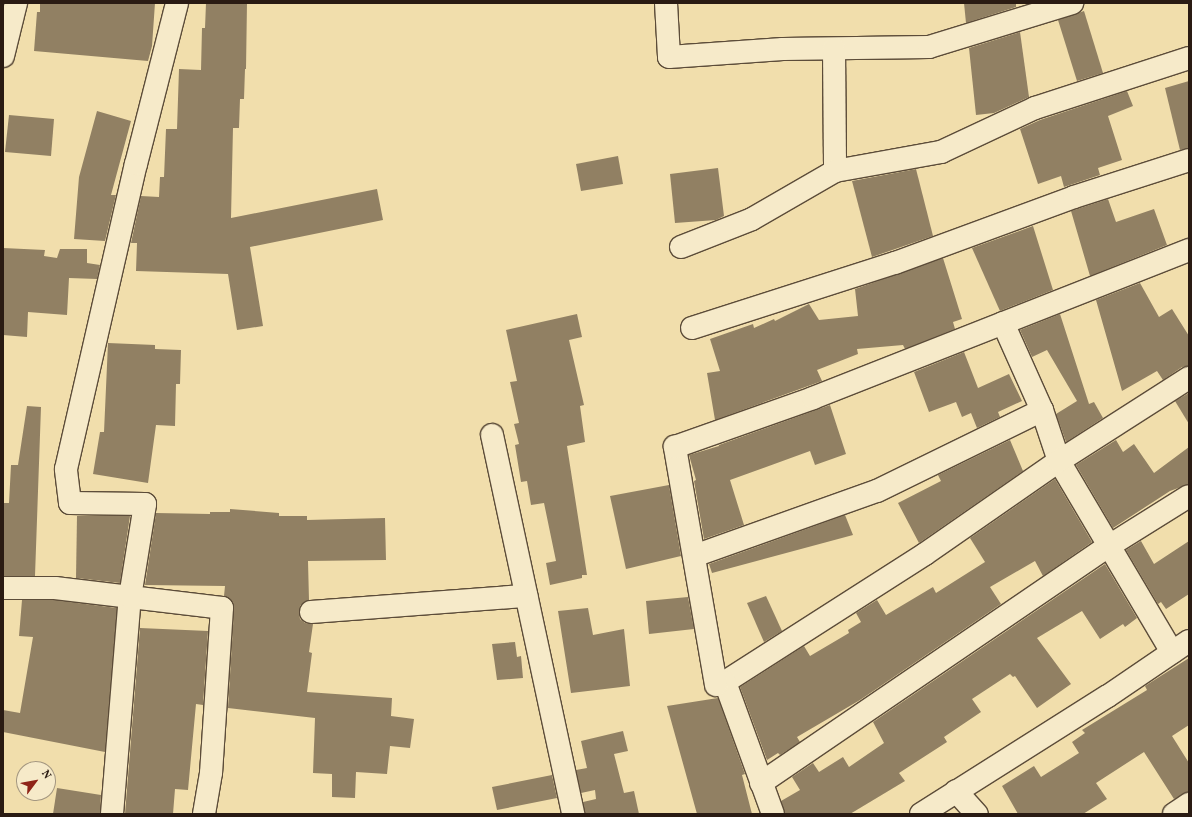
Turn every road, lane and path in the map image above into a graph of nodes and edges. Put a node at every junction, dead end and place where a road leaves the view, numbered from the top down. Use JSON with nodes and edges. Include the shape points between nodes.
{"nodes":[{"id":1,"x":16,"y":3,"type":"edge"},
{"id":2,"x":177,"y":3,"type":"edge"},
{"id":3,"x":666,"y":3,"type":"edge"},
{"id":4,"x":1072,"y":3,"type":"edge"},
{"id":5,"x":834,"y":49,"type":"junction"},
{"id":6,"x":3,"y":56,"type":"edge"},
{"id":7,"x":1189,"y":58,"type":"edge"},
{"id":8,"x":1189,"y":160,"type":"edge"},
{"id":9,"x":835,"y":171,"type":"junction"},
{"id":10,"x":681,"y":247,"type":"dead end"},
{"id":11,"x":1189,"y":250,"type":"edge"},
{"id":12,"x":1003,"y":323,"type":"junction"},
{"id":13,"x":692,"y":328,"type":"dead end"},
{"id":14,"x":1189,"y":378,"type":"edge"},
{"id":15,"x":1042,"y":410,"type":"junction"},
{"id":16,"x":492,"y":435,"type":"dead end"},
{"id":17,"x":1059,"y":461,"type":"junction"},
{"id":18,"x":1189,"y":496,"type":"edge"},
{"id":19,"x":1109,"y":546,"type":"junction"},
{"id":20,"x":694,"y":556,"type":"junction"},
{"id":21,"x":3,"y":588,"type":"edge"},
{"id":22,"x":526,"y":596,"type":"junction"},
{"id":23,"x":130,"y":597,"type":"junction"},
{"id":24,"x":311,"y":612,"type":"dead end"},
{"id":25,"x":1180,"y":647,"type":"edge"},
{"id":26,"x":725,"y":682,"type":"junction"},
{"id":27,"x":762,"y":783,"type":"junction"},
{"id":28,"x":956,"y":791,"type":"junction"},
{"id":29,"x":1189,"y":804,"type":"edge"},
{"id":30,"x":112,"y":814,"type":"edge"},
{"id":31,"x":204,"y":814,"type":"edge"},
{"id":32,"x":573,"y":814,"type":"edge"},
{"id":33,"x":773,"y":814,"type":"edge"},
{"id":34,"x":921,"y":814,"type":"edge"},
{"id":35,"x":977,"y":814,"type":"edge"},
{"id":36,"x":1174,"y":814,"type":"edge"}],
"edges":[{"from":1,"to":6,"type":"street"},
{"from":2,"to":23,"type":"street","via":[[136,164],[66,469],[70,503],[145,504]]},
{"from":3,"to":5,"type":"street","via":[[669,57]]},
{"from":4,"to":5,"type":"street","via":[[929,47]]},
{"from":5,"to":9,"type":"street"},
{"from":7,"to":9,"type":"street","via":[[1035,108],[941,152]]},
{"from":8,"to":13,"type":"street","via":[[1074,196],[895,263]]},
{"from":9,"to":10,"type":"street","via":[[752,219]]},
{"from":11,"to":12,"type":"street"},
{"from":12,"to":15,"type":"street"},
{"from":12,"to":20,"type":"street","via":[[813,398],[675,447]]},
{"from":14,"to":17,"type":"street"},
{"from":15,"to":17,"type":"street"},
{"from":15,"to":20,"type":"street","via":[[877,491]]},
{"from":16,"to":22,"type":"street"},
{"from":17,"to":19,"type":"street"},
{"from":17,"to":26,"type":"street","via":[[925,554]]},
{"from":18,"to":19,"type":"street"},
{"from":19,"to":25,"type":"street"},
{"from":19,"to":27,"type":"street"},
{"from":20,"to":26,"type":"street","via":[[716,685]]},
{"from":21,"to":23,"type":"street","via":[[55,588]]},
{"from":22,"to":24,"type":"street"},
{"from":22,"to":32,"type":"street"},
{"from":23,"to":30,"type":"street"},
{"from":23,"to":31,"type":"street","via":[[222,608],[211,773]]},
{"from":25,"to":28,"type":"street","via":[[1108,696]]},
{"from":26,"to":27,"type":"street"},
{"from":27,"to":33,"type":"street"},
{"from":28,"to":34,"type":"street"},
{"from":28,"to":35,"type":"street"},
{"from":29,"to":36,"type":"street"}]}
